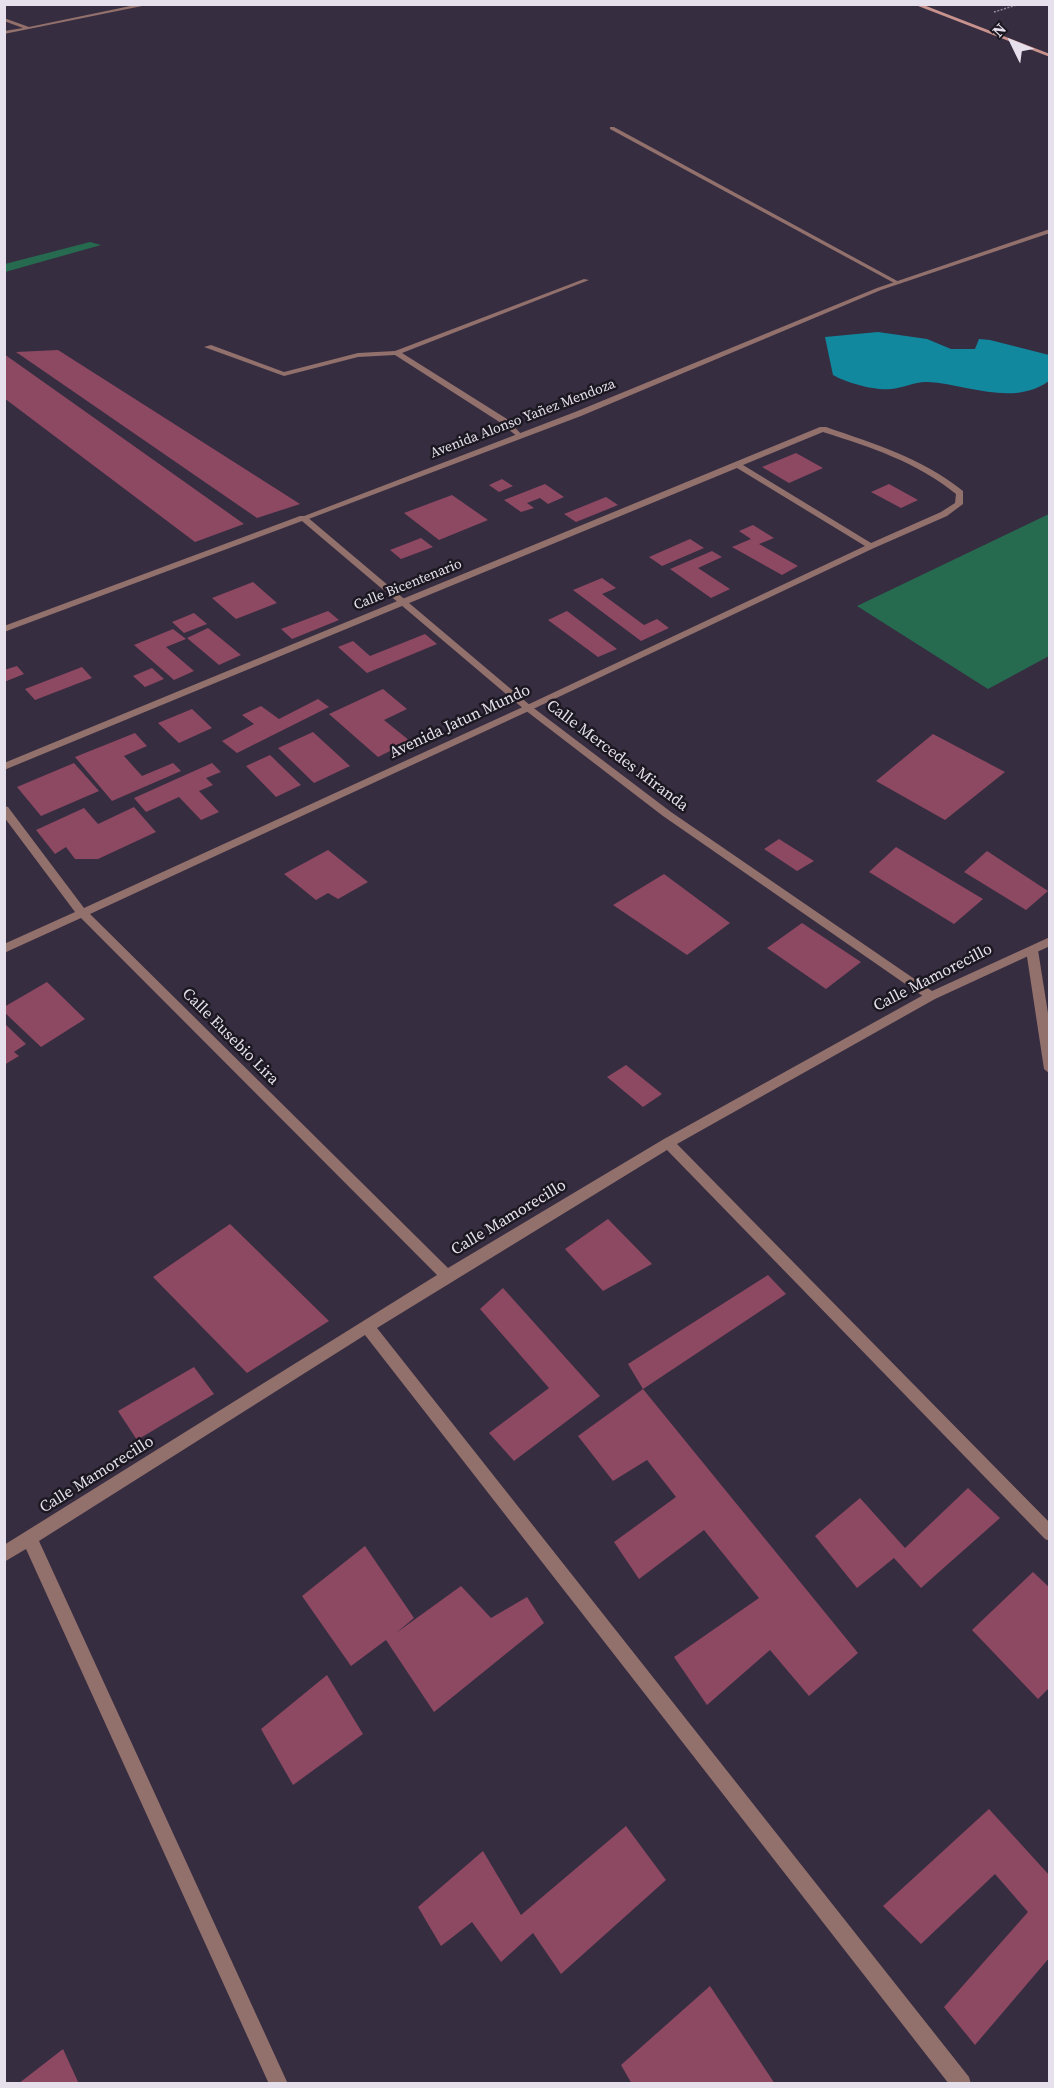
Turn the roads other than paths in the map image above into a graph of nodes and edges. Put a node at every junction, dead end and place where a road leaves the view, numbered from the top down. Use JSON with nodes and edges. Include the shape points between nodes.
{"nodes":[{"id":1,"x":118,"y":4,"type":"edge"},
{"id":2,"x":150,"y":4,"type":"edge"},
{"id":3,"x":915,"y":4,"type":"edge"},
{"id":4,"x":4,"y":19,"type":"edge"},
{"id":5,"x":17,"y":24,"type":"junction"},
{"id":6,"x":4,"y":26,"type":"edge"},
{"id":7,"x":28,"y":28,"type":"junction"},
{"id":8,"x":4,"y":33,"type":"edge"},
{"id":9,"x":1050,"y":56,"type":"edge"},
{"id":10,"x":612,"y":128,"type":"dead end"},
{"id":11,"x":1050,"y":231,"type":"edge"},
{"id":12,"x":586,"y":280,"type":"dead end"},
{"id":13,"x":898,"y":283,"type":"junction"},
{"id":14,"x":208,"y":347,"type":"dead end"},
{"id":15,"x":396,"y":353,"type":"junction"},
{"id":16,"x":519,"y":436,"type":"junction"},
{"id":17,"x":738,"y":465,"type":"junction"},
{"id":18,"x":958,"y":504,"type":"joint"},
{"id":19,"x":303,"y":518,"type":"junction"},
{"id":20,"x":871,"y":546,"type":"junction"},
{"id":21,"x":403,"y":602,"type":"junction"},
{"id":22,"x":4,"y":629,"type":"edge"},
{"id":23,"x":528,"y":708,"type":"junction"},
{"id":24,"x":4,"y":767,"type":"edge"},
{"id":25,"x":4,"y":809,"type":"edge"},
{"id":26,"x":81,"y":912,"type":"junction"},
{"id":27,"x":1050,"y":941,"type":"edge"},
{"id":28,"x":4,"y":948,"type":"edge"},
{"id":29,"x":1032,"y":950,"type":"junction"},
{"id":30,"x":931,"y":996,"type":"junction"},
{"id":31,"x":1047,"y":1040,"type":"edge"},
{"id":32,"x":1050,"y":1069,"type":"edge"},
{"id":33,"x":668,"y":1143,"type":"junction"},
{"id":34,"x":447,"y":1276,"type":"junction"},
{"id":35,"x":367,"y":1326,"type":"junction"},
{"id":36,"x":1050,"y":1534,"type":"edge"},
{"id":37,"x":30,"y":1539,"type":"junction"},
{"id":38,"x":4,"y":1554,"type":"edge"},
{"id":39,"x":279,"y":2084,"type":"edge"},
{"id":40,"x":963,"y":2084,"type":"edge"}],
"edges":[{"from":1,"to":5,"type":"street"},
{"from":2,"to":7,"type":"street"},
{"from":3,"to":9,"type":"main road"},
{"from":4,"to":5,"type":"street"},
{"from":5,"to":6,"type":"street"},
{"from":5,"to":7,"type":"street"},
{"from":7,"to":8,"type":"street"},
{"from":10,"to":13,"type":"street"},
{"from":11,"to":13,"type":"street","name":"Avenida Alonso Yañez Mendoza"},
{"from":12,"to":15,"type":"street"},
{"from":13,"to":16,"type":"street","name":"Avenida Alonso Yañez Mendoza"},
{"from":14,"to":15,"type":"street","via":[[284,374],[358,355]]},
{"from":15,"to":16,"type":"street","via":[[504,421]]},
{"from":16,"to":19,"type":"street","name":"Avenida Alonso Yañez Mendoza"},
{"from":17,"to":18,"type":"street","name":"Calle Bicentenario","via":[[823,429],[928,470],[960,493]]},
{"from":17,"to":20,"type":"street"},
{"from":17,"to":21,"type":"street","name":"Calle Bicentenario"},
{"from":18,"to":20,"type":"street","name":"Avenida Jatun Mundo"},
{"from":19,"to":21,"type":"street","name":"Calle Mercedes Miranda"},
{"from":19,"to":22,"type":"street","name":"Avenida Alonso Yañez Mendoza"},
{"from":20,"to":23,"type":"street","name":"Avenida Jatun Mundo"},
{"from":21,"to":23,"type":"street","name":"Calle Mercedes Miranda"},
{"from":21,"to":24,"type":"street","name":"Calle Bicentenario"},
{"from":23,"to":26,"type":"street","name":"Avenida Jatun Mundo"},
{"from":23,"to":30,"type":"street","name":"Calle Mercedes Miranda","via":[[667,814]]},
{"from":25,"to":26,"type":"street","name":"Calle Eusebio Lira"},
{"from":26,"to":28,"type":"street","name":"Avenida Jatun Mundo"},
{"from":26,"to":34,"type":"street","name":"Calle Eusebio Lira"},
{"from":27,"to":29,"type":"street","name":"Calle Mamorecillo"},
{"from":29,"to":30,"type":"street","name":"Calle Mamorecillo"},
{"from":29,"to":31,"type":"street"},
{"from":30,"to":33,"type":"street","name":"Calle Mamorecillo"},
{"from":31,"to":32,"type":"street"},
{"from":33,"to":34,"type":"street","name":"Calle Mamorecillo"},
{"from":33,"to":36,"type":"street"},
{"from":34,"to":35,"type":"street","name":"Calle Mamorecillo"},
{"from":35,"to":37,"type":"street","name":"Calle Mamorecillo"},
{"from":35,"to":40,"type":"street"},
{"from":37,"to":38,"type":"street","name":"Calle Mamorecillo"},
{"from":37,"to":39,"type":"street"}]}
